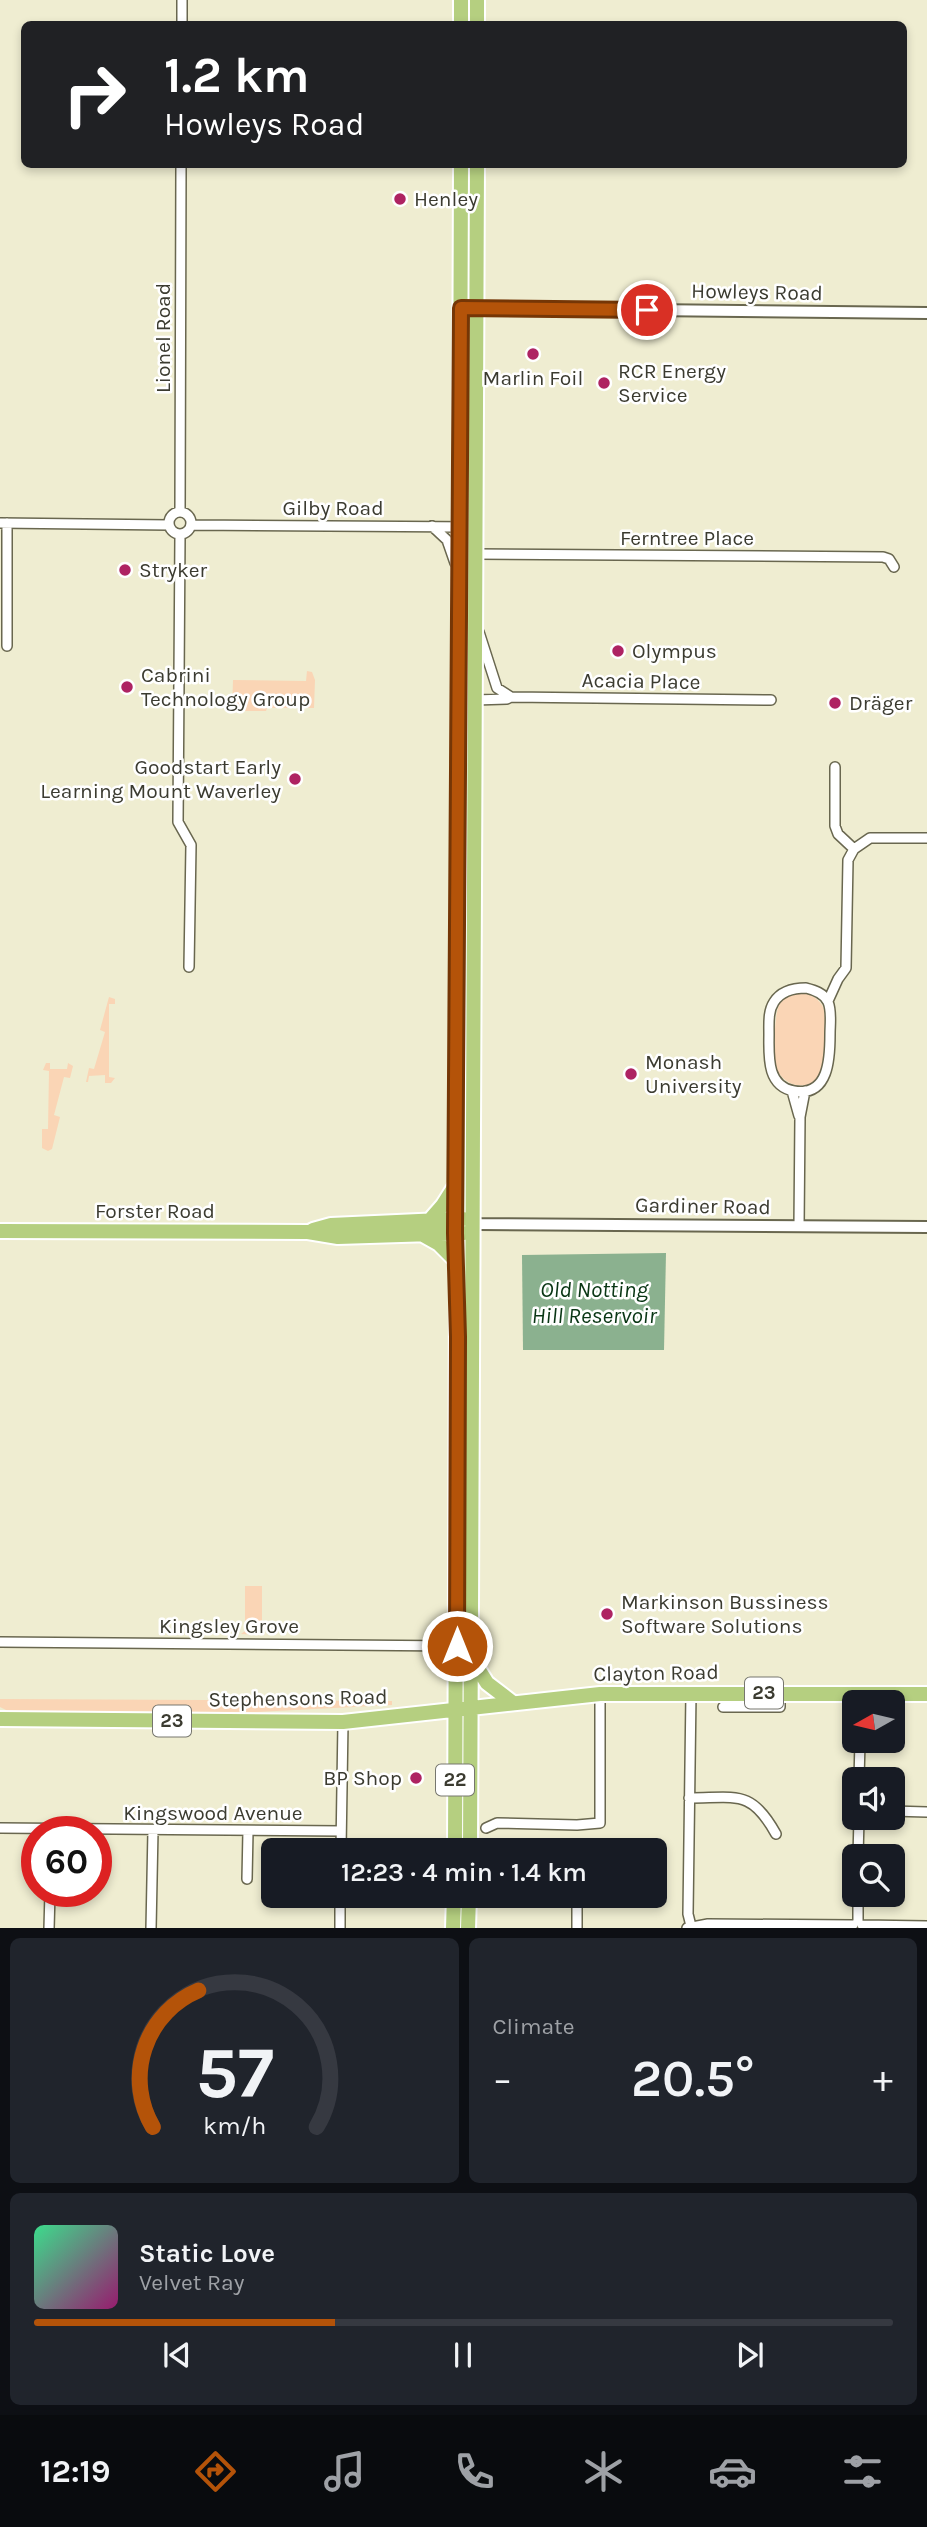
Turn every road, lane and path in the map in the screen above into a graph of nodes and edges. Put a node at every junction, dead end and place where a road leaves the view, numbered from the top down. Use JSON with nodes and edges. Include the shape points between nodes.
{"nodes":[{"id":1,"x":182,"y":0,"type":"edge"},
{"id":2,"x":461,"y":0,"type":"edge"},
{"id":3,"x":477,"y":0,"type":"edge"},
{"id":4,"x":182,"y":21,"type":"edge"},
{"id":5,"x":461,"y":21,"type":"edge"},
{"id":6,"x":477,"y":21,"type":"edge"},
{"id":7,"x":181,"y":168,"type":"edge"},
{"id":8,"x":461,"y":168,"type":"edge"},
{"id":9,"x":477,"y":168,"type":"edge"},
{"id":10,"x":461,"y":308,"type":"junction"},
{"id":11,"x":476,"y":309,"type":"junction"},
{"id":12,"x":927,"y":313,"type":"edge"},
{"id":13,"x":180,"y":512,"type":"junction"},
{"id":14,"x":4,"y":523,"type":"edge"},
{"id":15,"x":169,"y":525,"type":"junction"},
{"id":16,"x":191,"y":525,"type":"junction"},
{"id":17,"x":432,"y":526,"type":"junction"},
{"id":18,"x":460,"y":526,"type":"junction"},
{"id":19,"x":475,"y":527,"type":"junction"},
{"id":20,"x":180,"y":534,"type":"junction"},
{"id":21,"x":475,"y":554,"type":"junction"},
{"id":22,"x":894,"y":567,"type":"dead end"},
{"id":23,"x":460,"y":589,"type":"junction"},
{"id":24,"x":475,"y":620,"type":"junction"},
{"id":25,"x":7,"y":646,"type":"dead end"},
{"id":26,"x":511,"y":697,"type":"junction"},
{"id":27,"x":475,"y":700,"type":"junction"},
{"id":28,"x":771,"y":700,"type":"dead end"},
{"id":29,"x":835,"y":768,"type":"dead end"},
{"id":30,"x":927,"y":838,"type":"edge"},
{"id":31,"x":854,"y":849,"type":"junction"},
{"id":32,"x":474,"y":941,"type":"junction"},
{"id":33,"x":458,"y":942,"type":"junction"},
{"id":34,"x":189,"y":967,"type":"dead end"},
{"id":35,"x":838,"y":979,"type":"junction"},
{"id":36,"x":815,"y":990,"type":"junction"},
{"id":37,"x":828,"y":1001,"type":"junction"},
{"id":38,"x":792,"y":1091,"type":"junction"},
{"id":39,"x":806,"y":1091,"type":"junction"},
{"id":40,"x":800,"y":1117,"type":"junction"},
{"id":41,"x":457,"y":1183,"type":"junction"},
{"id":42,"x":429,"y":1221,"type":"junction"},
{"id":43,"x":475,"y":1225,"type":"junction"},
{"id":44,"x":456,"y":1226,"type":"junction"},
{"id":45,"x":799,"y":1226,"type":"junction"},
{"id":46,"x":927,"y":1227,"type":"edge"},
{"id":47,"x":0,"y":1231,"type":"edge"},
{"id":48,"x":308,"y":1232,"type":"junction"},
{"id":49,"x":423,"y":1235,"type":"junction"},
{"id":50,"x":456,"y":1261,"type":"junction"},
{"id":51,"x":464,"y":1365,"type":"junction"},
{"id":52,"x":465,"y":1571,"type":"junction"},
{"id":53,"x":0,"y":1642,"type":"edge"},
{"id":54,"x":457,"y":1646,"type":"junction"},
{"id":55,"x":472,"y":1657,"type":"junction"},
{"id":56,"x":691,"y":1693,"type":"junction"},
{"id":57,"x":780,"y":1693,"type":"junction"},
{"id":58,"x":600,"y":1694,"type":"junction"},
{"id":59,"x":927,"y":1694,"type":"edge"},
{"id":60,"x":905,"y":1695,"type":"edge"},
{"id":61,"x":842,"y":1697,"type":"edge"},
{"id":62,"x":513,"y":1703,"type":"junction"},
{"id":63,"x":723,"y":1707,"type":"dead end"},
{"id":64,"x":464,"y":1710,"type":"junction"},
{"id":65,"x":0,"y":1719,"type":"edge"},
{"id":66,"x":344,"y":1722,"type":"junction"},
{"id":67,"x":689,"y":1798,"type":"junction"},
{"id":68,"x":905,"y":1811,"type":"edge"},
{"id":69,"x":927,"y":1812,"type":"edge"},
{"id":70,"x":0,"y":1828,"type":"edge"},
{"id":71,"x":486,"y":1828,"type":"dead end"},
{"id":72,"x":21,"y":1829,"type":"edge"},
{"id":73,"x":112,"y":1830,"type":"edge"},
{"id":74,"x":153,"y":1830,"type":"junction"},
{"id":75,"x":248,"y":1831,"type":"junction"},
{"id":76,"x":341,"y":1831,"type":"junction"},
{"id":77,"x":776,"y":1834,"type":"dead end"},
{"id":78,"x":341,"y":1838,"type":"edge"},
{"id":79,"x":456,"y":1838,"type":"edge"},
{"id":80,"x":469,"y":1838,"type":"edge"},
{"id":81,"x":247,"y":1879,"type":"dead end"},
{"id":82,"x":50,"y":1907,"type":"edge"},
{"id":83,"x":858,"y":1907,"type":"edge"},
{"id":84,"x":340,"y":1908,"type":"edge"},
{"id":85,"x":454,"y":1908,"type":"edge"},
{"id":86,"x":469,"y":1908,"type":"edge"},
{"id":87,"x":577,"y":1908,"type":"edge"},
{"id":88,"x":858,"y":1925,"type":"edge"},
{"id":89,"x":927,"y":1926,"type":"edge"},
{"id":90,"x":689,"y":1927,"type":"edge"},
{"id":91,"x":754,"y":1927,"type":"edge"},
{"id":92,"x":50,"y":1928,"type":"edge"},
{"id":93,"x":151,"y":1928,"type":"edge"},
{"id":94,"x":340,"y":1928,"type":"edge"},
{"id":95,"x":453,"y":1928,"type":"edge"},
{"id":96,"x":468,"y":1928,"type":"edge"},
{"id":97,"x":577,"y":1928,"type":"edge"}],
"edges":[{"from":1,"to":4,"type":"street"},
{"from":2,"to":5,"type":"main road"},
{"from":3,"to":6,"type":"main road"},
{"from":7,"to":13,"type":"street","name":"Lionel Road"},
{"from":8,"to":10,"type":"main road","number":"22"},
{"from":9,"to":11,"type":"main road","number":"22"},
{"from":10,"to":11,"type":"street","name":"Howleys Road"},
{"from":10,"to":18,"type":"main road","number":"22"},
{"from":11,"to":12,"type":"street","name":"Howleys Road"},
{"from":11,"to":19,"type":"main road","number":"22"},
{"from":13,"to":15,"type":"street","via":[[170,517]]},
{"from":13,"to":16,"type":"street","via":[[187,514]]},
{"from":14,"to":15,"type":"street"},
{"from":14,"to":25,"type":"street"},
{"from":15,"to":20,"type":"street"},
{"from":16,"to":17,"type":"street","name":"Gilby Road"},
{"from":16,"to":20,"type":"street"},
{"from":17,"to":18,"type":"street","name":"Gilby Road"},
{"from":17,"to":23,"type":"street","via":[[447,540]]},
{"from":18,"to":19,"type":"street","name":"Gilby Road"},
{"from":18,"to":23,"type":"main road","number":"22"},
{"from":19,"to":21,"type":"main road","number":"22"},
{"from":20,"to":34,"type":"street","via":[[178,822],[191,845]]},
{"from":21,"to":22,"type":"street","name":"Ferntree Place","via":[[883,557]]},
{"from":21,"to":24,"type":"main road","number":"22"},
{"from":23,"to":33,"type":"main road","number":"22"},
{"from":24,"to":26,"type":"street","via":[[497,688]]},
{"from":24,"to":27,"type":"main road","number":"22"},
{"from":26,"to":27,"type":"street","name":"Acacia Place"},
{"from":26,"to":28,"type":"street","name":"Acacia Place"},
{"from":27,"to":32,"type":"main road","number":"22"},
{"from":29,"to":31,"type":"street","via":[[835,826]]},
{"from":30,"to":31,"type":"street","via":[[870,838]]},
{"from":31,"to":35,"type":"street","via":[[848,860],[848,960]]},
{"from":32,"to":33,"type":"main road"},
{"from":32,"to":43,"type":"main road","number":"22"},
{"from":33,"to":41,"type":"main road","number":"22"},
{"from":35,"to":36,"type":"street"},
{"from":35,"to":37,"type":"street"},
{"from":36,"to":37,"type":"street"},
{"from":36,"to":38,"type":"street","via":[[786,991],[772,1004],[769,1014],[771,1070],[776,1081]]},
{"from":37,"to":39,"type":"street","via":[[830,1063],[820,1083]]},
{"from":38,"to":39,"type":"street"},
{"from":38,"to":40,"type":"street"},
{"from":39,"to":40,"type":"street"},
{"from":40,"to":45,"type":"street"},
{"from":41,"to":42,"type":"main road"},
{"from":41,"to":44,"type":"main road","number":"22"},
{"from":42,"to":44,"type":"main road","name":"Forster Road"},
{"from":42,"to":48,"type":"main road","name":"Forster Road","via":[[331,1225]]},
{"from":43,"to":44,"type":"main road","name":"Forster Road"},
{"from":43,"to":45,"type":"street","name":"Gardiner Road"},
{"from":43,"to":51,"type":"main road","number":"22"},
{"from":44,"to":49,"type":"main road","name":"Forster Road"},
{"from":44,"to":50,"type":"main road","number":"22"},
{"from":45,"to":46,"type":"street","name":"Gardiner Road"},
{"from":47,"to":48,"type":"main road","name":"Forster Road"},
{"from":48,"to":49,"type":"main road","name":"Forster Road","via":[[338,1237]]},
{"from":49,"to":50,"type":"main road"},
{"from":50,"to":51,"type":"main road","number":"22"},
{"from":51,"to":52,"type":"main road","number":"22"},
{"from":52,"to":54,"type":"main road","number":"22"},
{"from":52,"to":55,"type":"main road","number":"22"},
{"from":53,"to":54,"type":"street","name":"Kingsley Grove"},
{"from":54,"to":64,"type":"main road","number":"22"},
{"from":55,"to":62,"type":"main road","via":[[487,1683]]},
{"from":55,"to":64,"type":"main road","number":"22"},
{"from":56,"to":57,"type":"main road","name":"Clayton Road","number":"23"},
{"from":56,"to":58,"type":"main road","name":"Clayton Road","number":"23"},
{"from":56,"to":67,"type":"street"},
{"from":57,"to":61,"type":"main road","name":"Clayton Road","number":"23"},
{"from":57,"to":63,"type":"street","via":[[780,1707]]},
{"from":58,"to":62,"type":"main road","name":"Clayton Road","number":"23"},
{"from":58,"to":71,"type":"street","via":[[600,1823],[496,1823]]},
{"from":59,"to":60,"type":"main road","name":"Clayton Road","number":"23"},
{"from":62,"to":64,"type":"main road","name":"Clayton Road","number":"23"},
{"from":64,"to":66,"type":"main road","name":"Stephensons Road","number":"23"},
{"from":64,"to":79,"type":"main road","number":"22"},
{"from":64,"to":80,"type":"main road","number":"22"},
{"from":65,"to":66,"type":"main road","name":"Stephensons Road","number":"23"},
{"from":66,"to":76,"type":"street"},
{"from":67,"to":77,"type":"street","via":[[751,1801]]},
{"from":67,"to":90,"type":"street"},
{"from":68,"to":69,"type":"street"},
{"from":70,"to":72,"type":"street","name":"Kingswood Avenue"},
{"from":73,"to":74,"type":"street","name":"Kingswood Avenue"},
{"from":74,"to":75,"type":"street","name":"Kingswood Avenue"},
{"from":74,"to":93,"type":"street"},
{"from":75,"to":76,"type":"street","name":"Kingswood Avenue"},
{"from":75,"to":81,"type":"street"},
{"from":76,"to":78,"type":"street"},
{"from":82,"to":92,"type":"street"},
{"from":83,"to":88,"type":"street"},
{"from":84,"to":94,"type":"street"},
{"from":85,"to":95,"type":"main road"},
{"from":86,"to":96,"type":"main road"},
{"from":87,"to":97,"type":"street"},
{"from":88,"to":89,"type":"street"},
{"from":88,"to":91,"type":"street"},
{"from":90,"to":91,"type":"street"}]}
